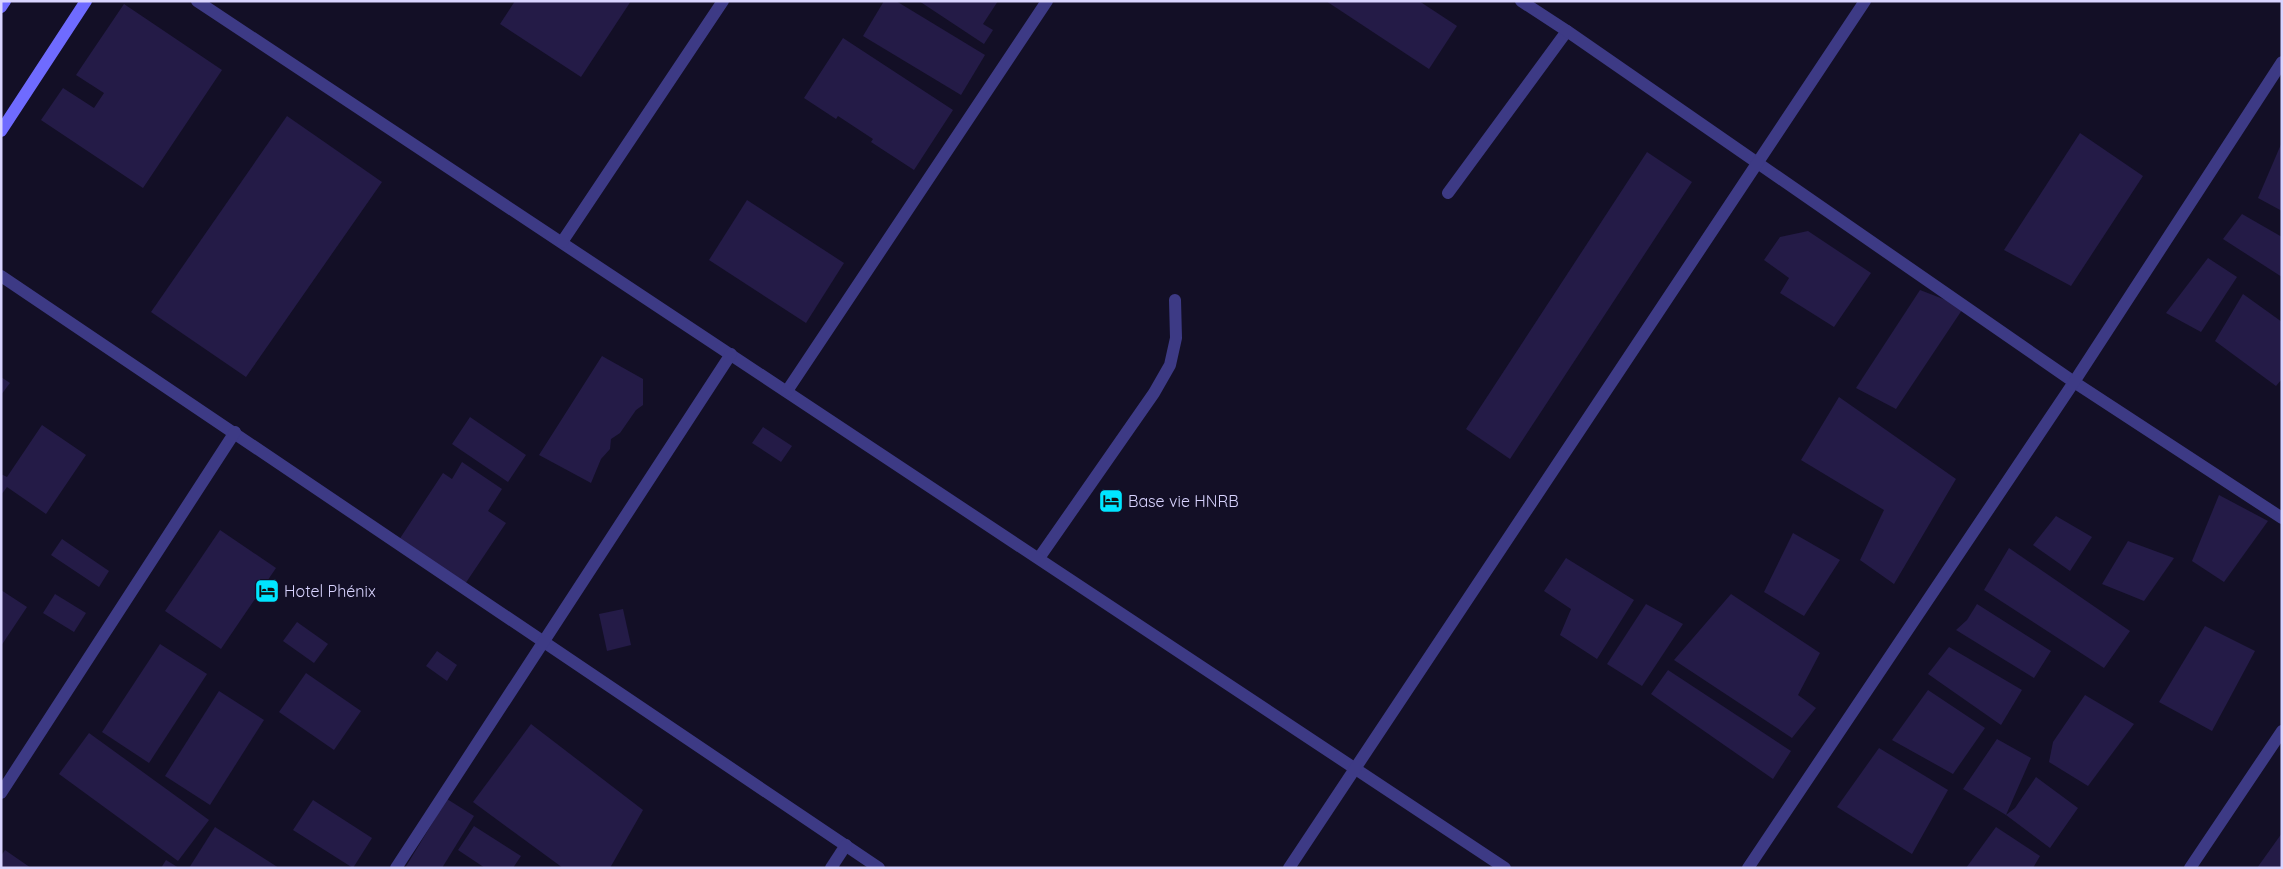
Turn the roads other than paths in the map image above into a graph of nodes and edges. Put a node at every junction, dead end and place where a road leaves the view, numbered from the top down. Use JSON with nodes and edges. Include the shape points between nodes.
{"nodes":[{"id":1,"x":5,"y":1,"type":"edge"},
{"id":2,"x":86,"y":1,"type":"edge"},
{"id":3,"x":197,"y":1,"type":"edge"},
{"id":4,"x":723,"y":1,"type":"edge"},
{"id":5,"x":1048,"y":1,"type":"edge"},
{"id":6,"x":1521,"y":1,"type":"edge"},
{"id":7,"x":1865,"y":1,"type":"edge"},
{"id":8,"x":1,"y":6,"type":"edge"},
{"id":9,"x":1567,"y":31,"type":"junction"},
{"id":10,"x":2282,"y":62,"type":"edge"},
{"id":11,"x":1,"y":131,"type":"edge"},
{"id":12,"x":1757,"y":163,"type":"junction"},
{"id":13,"x":1448,"y":193,"type":"dead end"},
{"id":14,"x":562,"y":242,"type":"junction"},
{"id":15,"x":1,"y":276,"type":"edge"},
{"id":16,"x":1175,"y":300,"type":"dead end"},
{"id":17,"x":731,"y":354,"type":"junction"},
{"id":18,"x":2074,"y":382,"type":"junction"},
{"id":19,"x":787,"y":391,"type":"junction"},
{"id":20,"x":235,"y":432,"type":"junction"},
{"id":21,"x":2282,"y":518,"type":"edge"},
{"id":22,"x":1039,"y":558,"type":"junction"},
{"id":23,"x":545,"y":642,"type":"junction"},
{"id":24,"x":2282,"y":731,"type":"edge"},
{"id":25,"x":1354,"y":768,"type":"junction"},
{"id":26,"x":1,"y":793,"type":"edge"},
{"id":27,"x":846,"y":845,"type":"junction"},
{"id":28,"x":396,"y":868,"type":"edge"},
{"id":29,"x":831,"y":868,"type":"edge"},
{"id":30,"x":879,"y":868,"type":"edge"},
{"id":31,"x":1289,"y":868,"type":"edge"},
{"id":32,"x":1505,"y":868,"type":"edge"},
{"id":33,"x":1748,"y":868,"type":"edge"},
{"id":34,"x":2190,"y":868,"type":"edge"}],
"edges":[{"from":1,"to":8,"type":"street"},
{"from":2,"to":11,"type":"street"},
{"from":3,"to":14,"type":"street"},
{"from":4,"to":14,"type":"street"},
{"from":5,"to":19,"type":"street"},
{"from":6,"to":9,"type":"street"},
{"from":7,"to":12,"type":"street"},
{"from":9,"to":12,"type":"street"},
{"from":9,"to":13,"type":"street"},
{"from":10,"to":18,"type":"street"},
{"from":12,"to":18,"type":"street"},
{"from":12,"to":25,"type":"street"},
{"from":14,"to":17,"type":"street"},
{"from":15,"to":20,"type":"street"},
{"from":16,"to":22,"type":"street","via":[[1176,338],[1170,365]]},
{"from":17,"to":19,"type":"street"},
{"from":17,"to":23,"type":"street"},
{"from":18,"to":21,"type":"street"},
{"from":18,"to":33,"type":"street"},
{"from":19,"to":22,"type":"street"},
{"from":20,"to":23,"type":"street"},
{"from":20,"to":26,"type":"street"},
{"from":22,"to":25,"type":"street"},
{"from":23,"to":27,"type":"street"},
{"from":23,"to":28,"type":"street"},
{"from":24,"to":34,"type":"street"},
{"from":25,"to":31,"type":"street"},
{"from":25,"to":32,"type":"street"},
{"from":27,"to":29,"type":"street"},
{"from":27,"to":30,"type":"street"}]}
